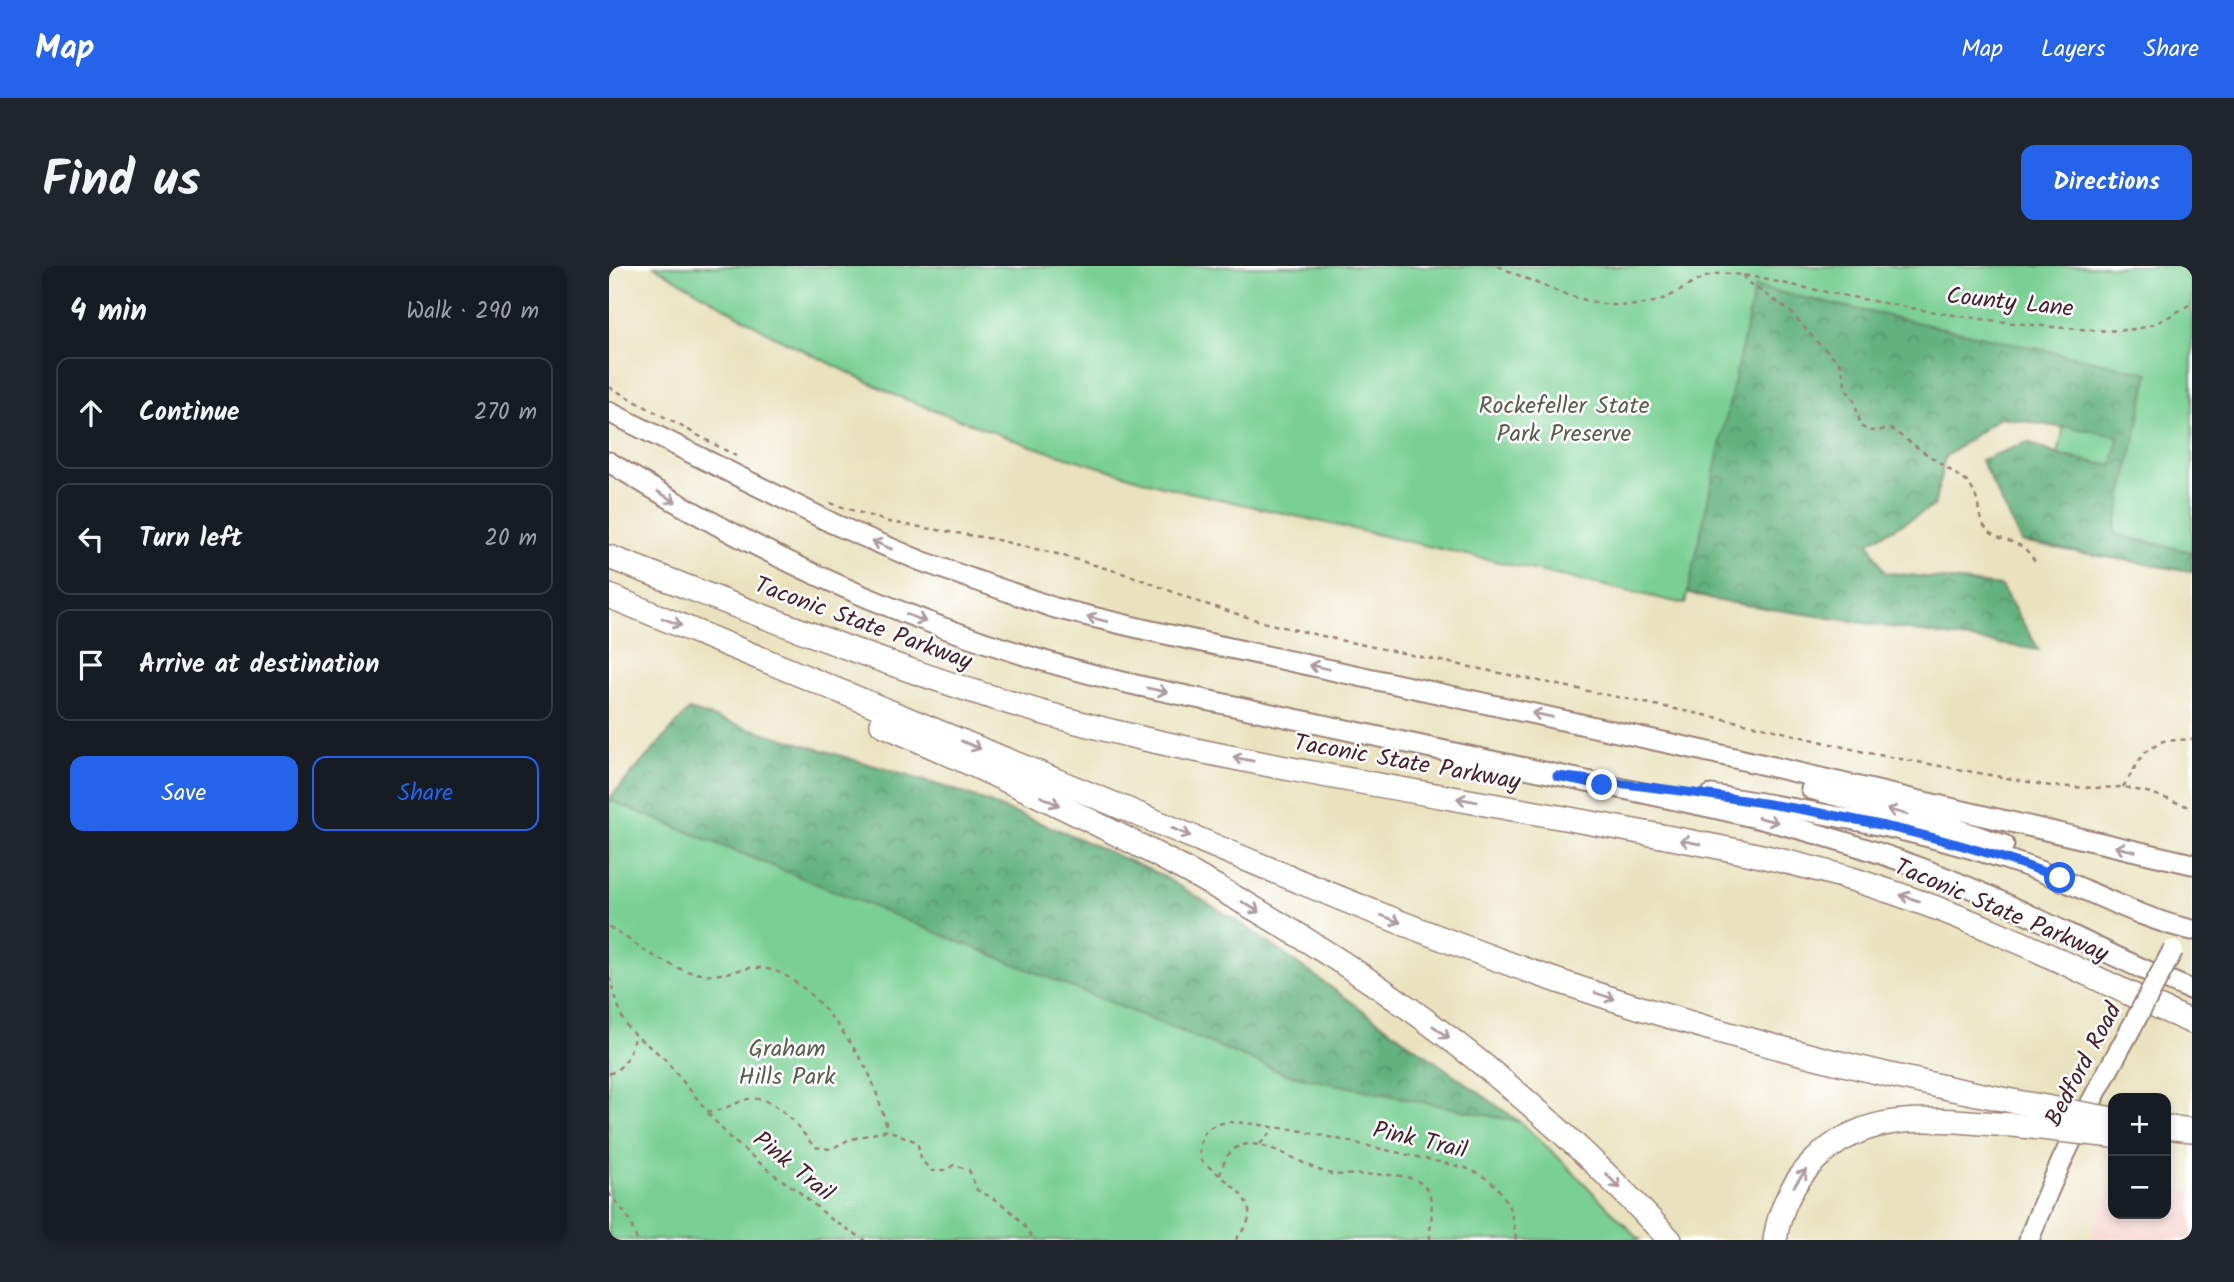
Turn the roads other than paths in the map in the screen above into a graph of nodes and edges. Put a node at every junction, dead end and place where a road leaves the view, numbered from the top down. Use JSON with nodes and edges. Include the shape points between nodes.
{"nodes":[{"id":1,"x":609,"y":412,"type":"edge"},
{"id":2,"x":609,"y":462,"type":"edge"},
{"id":3,"x":609,"y":557,"type":"edge"},
{"id":4,"x":609,"y":596,"type":"edge"},
{"id":5,"x":817,"y":681,"type":"junction"},
{"id":6,"x":1608,"y":730,"type":"junction"},
{"id":7,"x":1557,"y":776,"type":"junction"},
{"id":8,"x":2192,"y":864,"type":"edge"},
{"id":9,"x":2191,"y":922,"type":"edge"},
{"id":10,"x":2192,"y":990,"type":"edge"},
{"id":11,"x":2192,"y":1022,"type":"edge"},
{"id":12,"x":2015,"y":1114,"type":"junction"},
{"id":13,"x":2108,"y":1119,"type":"edge"},
{"id":14,"x":2171,"y":1128,"type":"edge"},
{"id":15,"x":2192,"y":1130,"type":"edge"},
{"id":16,"x":2108,"y":1135,"type":"edge"},
{"id":17,"x":2171,"y":1143,"type":"edge"},
{"id":18,"x":2192,"y":1145,"type":"edge"},
{"id":19,"x":1670,"y":1240,"type":"edge"},
{"id":20,"x":1775,"y":1240,"type":"edge"},
{"id":21,"x":2029,"y":1240,"type":"edge"}],
"edges":[{"from":6,"to":1,"type":"main road","one_way":true,"via":[[1055,607],[921,561],[834,524]]},
{"from":2,"to":7,"type":"main road","one_way":true,"via":[[796,566],[876,603],[1004,651],[1140,686]]},
{"from":11,"to":3,"type":"highway","name":"Taconic State Parkway","one_way":true,"via":[[1988,928],[1849,879],[1706,844],[1242,759],[1089,725],[909,671]]},
{"from":4,"to":5,"type":"highway","one_way":true},
{"from":5,"to":12,"type":"highway","one_way":true,"via":[[1371,910],[1556,980]]},
{"from":5,"to":19,"type":"highway","one_way":true,"via":[[839,705],[1095,823],[1219,889],[1348,967],[1507,1084]]},
{"from":8,"to":6,"type":"main road","one_way":true},
{"from":9,"to":6,"type":"main road","one_way":true,"via":[[1968,832]]},
{"from":7,"to":9,"type":"main road","via":[[1690,792],[1896,827]]},
{"from":7,"to":10,"type":"main road","one_way":true,"via":[[1765,820],[1879,852],[1968,887]]},
{"from":9,"to":21,"type":"main road","name":"Bedford Road","bridge":true,"via":[[2071,1140]]},
{"from":12,"to":13,"type":"highway","bridge":true},
{"from":12,"to":16,"type":"highway","bridge":true},
{"from":20,"to":12,"type":"highway","one_way":true,"via":[[1783,1208],[1801,1175],[1849,1135],[1898,1121]]},
{"from":14,"to":15,"type":"highway"},
{"from":17,"to":18,"type":"highway"}]}
